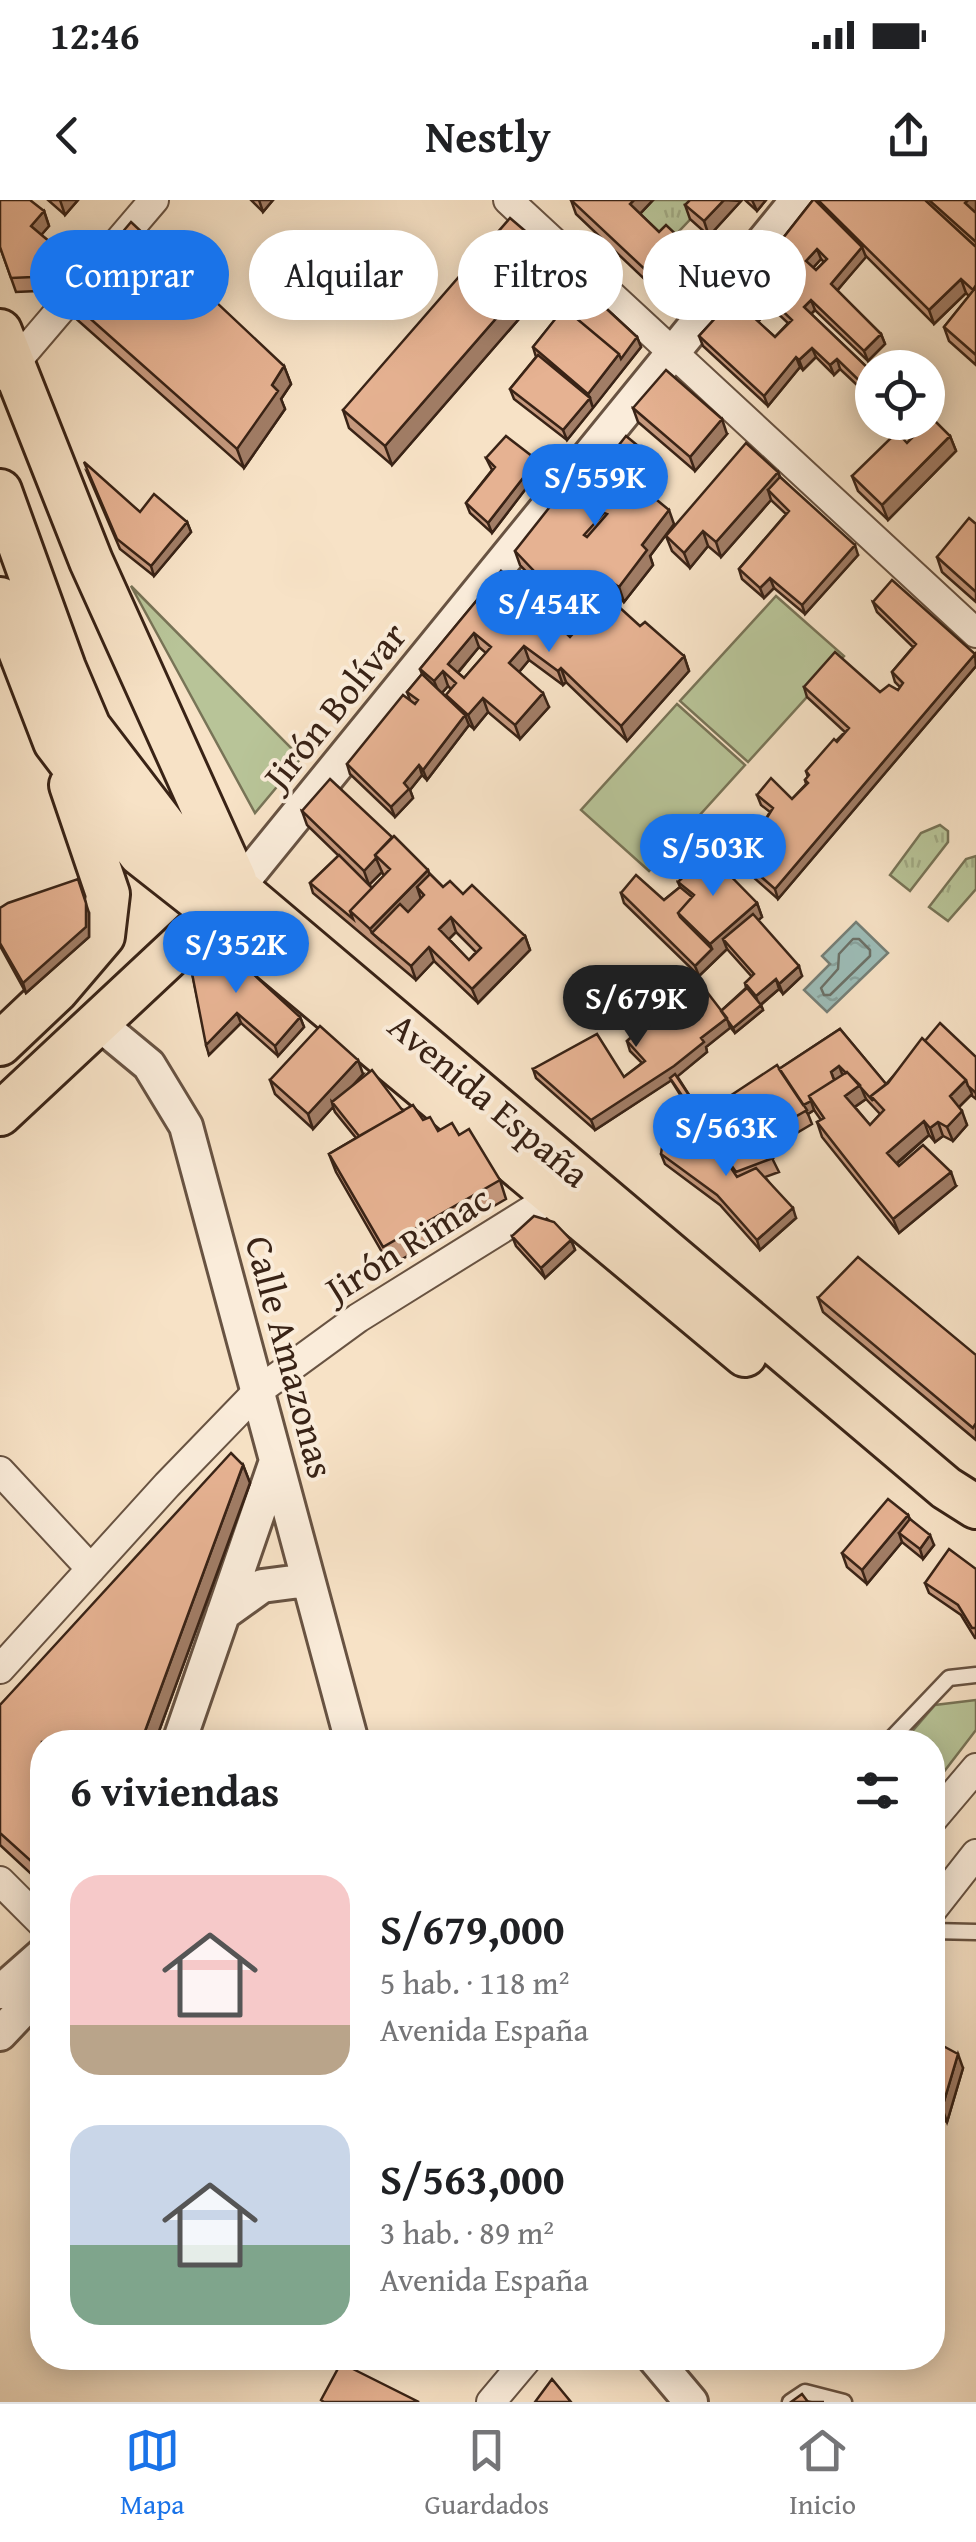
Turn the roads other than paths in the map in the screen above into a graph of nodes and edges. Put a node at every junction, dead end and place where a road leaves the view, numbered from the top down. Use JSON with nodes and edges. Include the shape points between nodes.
{"nodes":[{"id":1,"x":154,"y":200,"type":"edge"},
{"id":2,"x":508,"y":200,"type":"edge"},
{"id":3,"x":797,"y":200,"type":"edge"},
{"id":4,"x":672,"y":350,"type":"junction"},
{"id":5,"x":4,"y":359,"type":"edge"},
{"id":6,"x":0,"y":491,"type":"edge"},
{"id":7,"x":0,"y":599,"type":"edge"},
{"id":8,"x":976,"y":633,"type":"edge"},
{"id":9,"x":55,"y":742,"type":"junction"},
{"id":10,"x":227,"y":901,"type":"junction"},
{"id":11,"x":97,"y":1022,"type":"junction"},
{"id":12,"x":0,"y":1044,"type":"edge"},
{"id":13,"x":0,"y":1114,"type":"edge"},
{"id":14,"x":554,"y":1196,"type":"junction"},
{"id":15,"x":258,"y":1391,"type":"junction"},
{"id":16,"x":276,"y":1461,"type":"junction"},
{"id":17,"x":0,"y":1472,"type":"edge"},
{"id":18,"x":976,"y":1507,"type":"edge"},
{"id":19,"x":976,"y":1539,"type":"edge"},
{"id":20,"x":82,"y":1559,"type":"junction"},
{"id":21,"x":308,"y":1580,"type":"junction"},
{"id":22,"x":224,"y":1614,"type":"junction"},
{"id":23,"x":4,"y":1657,"type":"edge"},
{"id":24,"x":976,"y":1674,"type":"edge"},
{"id":25,"x":183,"y":1730,"type":"edge"},
{"id":26,"x":349,"y":1730,"type":"edge"},
{"id":27,"x":899,"y":1730,"type":"edge"},
{"id":28,"x":976,"y":1768,"type":"edge"},
{"id":29,"x":945,"y":1805,"type":"edge"},
{"id":30,"x":976,"y":1854,"type":"edge"},
{"id":31,"x":0,"y":1881,"type":"edge"},
{"id":32,"x":945,"y":1893,"type":"edge"},
{"id":33,"x":30,"y":1911,"type":"edge"},
{"id":34,"x":945,"y":1931,"type":"edge"},
{"id":35,"x":976,"y":1932,"type":"edge"},
{"id":36,"x":30,"y":1966,"type":"edge"},
{"id":37,"x":0,"y":1992,"type":"edge"},
{"id":38,"x":30,"y":2002,"type":"edge"},
{"id":39,"x":0,"y":2034,"type":"edge"},
{"id":40,"x":518,"y":2370,"type":"edge"},
{"id":41,"x":664,"y":2370,"type":"edge"},
{"id":42,"x":491,"y":2402,"type":"edge"},
{"id":43,"x":691,"y":2402,"type":"edge"},
{"id":44,"x":790,"y":2402,"type":"edge"},
{"id":45,"x":844,"y":2402,"type":"edge"}],
"edges":[{"from":1,"to":5,"type":"street"},
{"from":2,"to":4,"type":"street"},
{"from":3,"to":4,"type":"street","name":"Jirón Bolívar"},
{"from":4,"to":8,"type":"street"},
{"from":4,"to":10,"type":"street","name":"Jirón Bolívar"},
{"from":5,"to":10,"type":"main road","name":"Avenida España"},
{"from":6,"to":10,"type":"main road","via":[[89,727]]},
{"from":7,"to":9,"type":"main road","name":"Avenida España"},
{"from":9,"to":10,"type":"main road","name":"Avenida España","via":[[140,854]]},
{"from":9,"to":12,"type":"main road","via":[[108,894],[103,936]]},
{"from":10,"to":11,"type":"main road"},
{"from":10,"to":14,"type":"main road","name":"Avenida España"},
{"from":10,"to":18,"type":"main road","name":"Avenida España"},
{"from":11,"to":13,"type":"main road"},
{"from":11,"to":15,"type":"street","name":"Calle Amazonas","via":[[150,1065],[186,1126]]},
{"from":14,"to":15,"type":"street","name":"Jirón Rimac","via":[[358,1318]]},
{"from":14,"to":19,"type":"main road","name":"Avenida España","via":[[941,1518]]},
{"from":15,"to":16,"type":"street","name":"Calle Amazonas"},
{"from":15,"to":20,"type":"street","name":"Jirón Rimac"},
{"from":16,"to":21,"type":"street","name":"Calle Amazonas"},
{"from":16,"to":22,"type":"street"},
{"from":17,"to":20,"type":"street"},
{"from":20,"to":23,"type":"street","name":"Jirón Rimac"},
{"from":21,"to":22,"type":"street","via":[[262,1586]]},
{"from":21,"to":26,"type":"street","name":"Calle Amazonas"},
{"from":22,"to":25,"type":"street"},
{"from":24,"to":27,"type":"lane","via":[[949,1678]]},
{"from":28,"to":29,"type":"street"},
{"from":30,"to":32,"type":"street"},
{"from":31,"to":33,"type":"street"},
{"from":34,"to":35,"type":"lane"},
{"from":36,"to":37,"type":"street"},
{"from":38,"to":39,"type":"street"},
{"from":40,"to":42,"type":"street"},
{"from":41,"to":43,"type":"street"},
{"from":44,"to":45,"type":"lane","via":[[804,2392]]}]}
